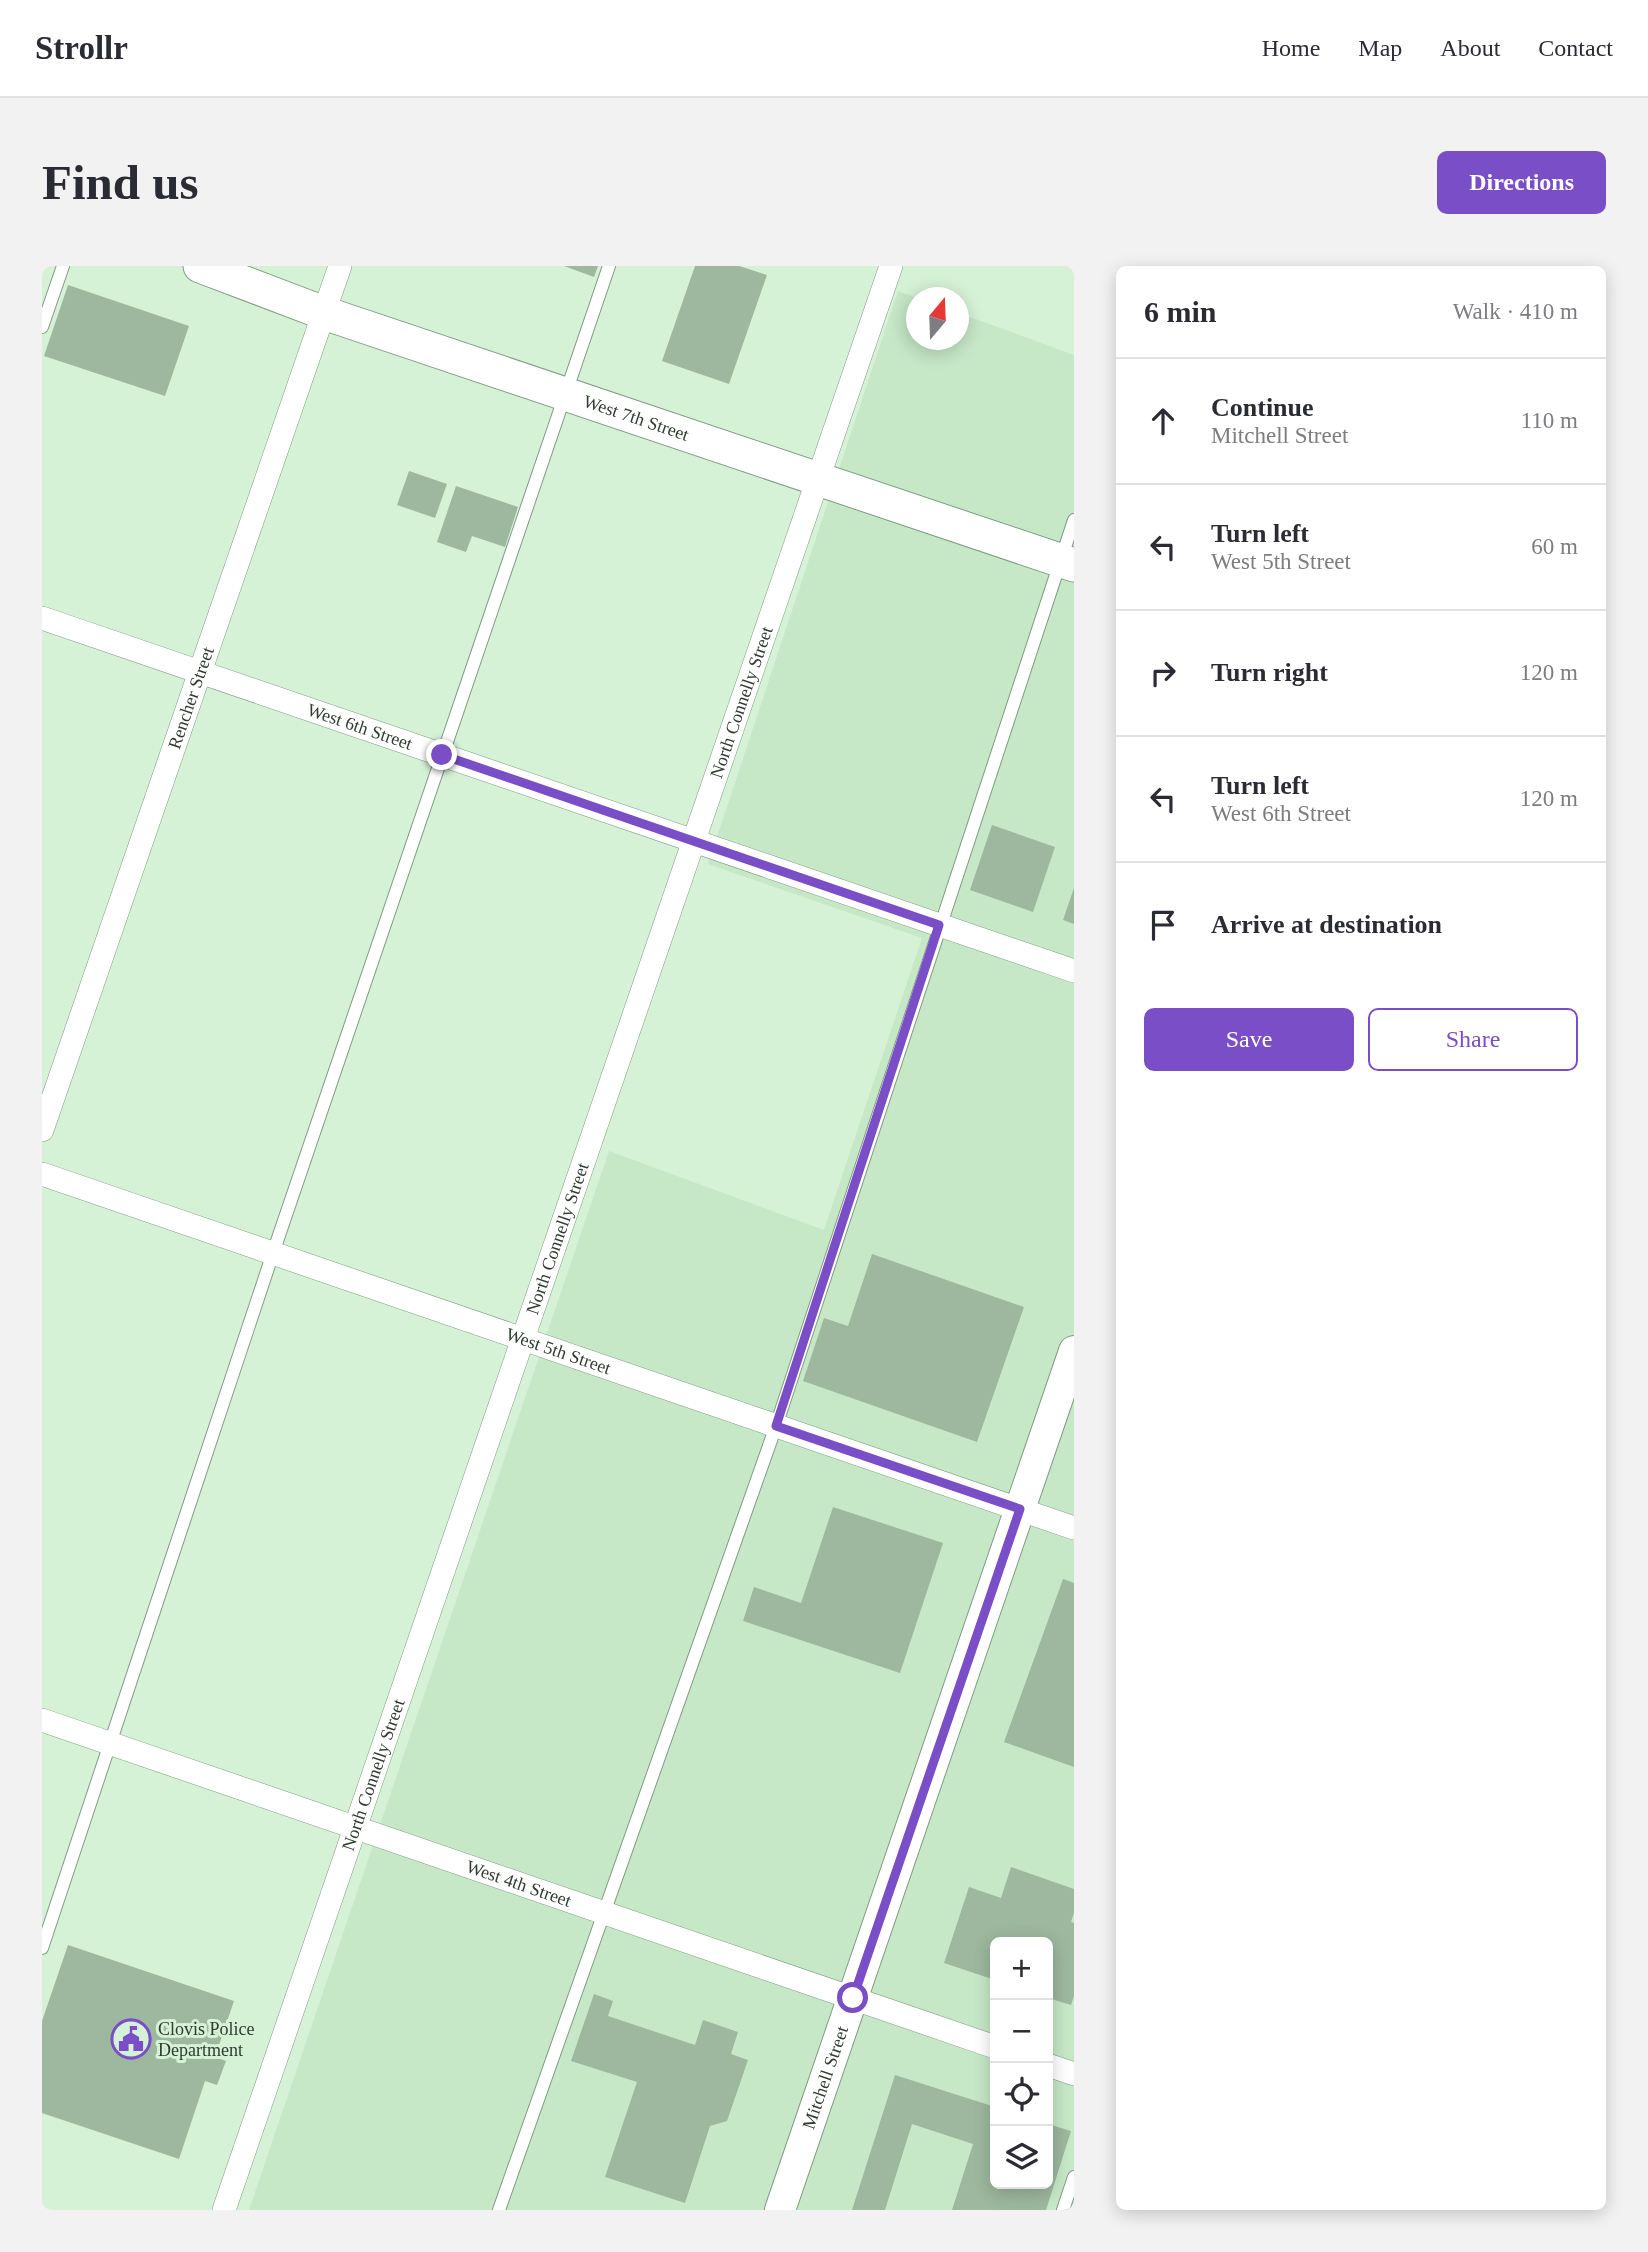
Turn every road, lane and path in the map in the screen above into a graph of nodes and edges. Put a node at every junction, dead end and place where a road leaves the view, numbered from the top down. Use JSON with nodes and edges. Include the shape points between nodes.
{"nodes":[{"id":1,"x":62,"y":266,"type":"edge"},
{"id":2,"x":200,"y":266,"type":"edge"},
{"id":3,"x":340,"y":266,"type":"edge"},
{"id":4,"x":609,"y":266,"type":"edge"},
{"id":5,"x":891,"y":266,"type":"edge"},
{"id":6,"x":324,"y":313,"type":"junction"},
{"id":7,"x":42,"y":327,"type":"edge"},
{"id":8,"x":564,"y":394,"type":"junction"},
{"id":9,"x":818,"y":480,"type":"junction"},
{"id":10,"x":1074,"y":520,"type":"edge"},
{"id":11,"x":1067,"y":563,"type":"edge"},
{"id":12,"x":42,"y":618,"type":"edge"},
{"id":13,"x":199,"y":671,"type":"junction"},
{"id":14,"x":442,"y":755,"type":"junction"},
{"id":15,"x":692,"y":841,"type":"junction"},
{"id":16,"x":939,"y":925,"type":"junction"},
{"id":17,"x":1074,"y":971,"type":"edge"},
{"id":18,"x":42,"y":1130,"type":"edge"},
{"id":19,"x":42,"y":1174,"type":"edge"},
{"id":20,"x":273,"y":1253,"type":"junction"},
{"id":21,"x":522,"y":1339,"type":"junction"},
{"id":22,"x":1074,"y":1351,"type":"edge"},
{"id":23,"x":776,"y":1426,"type":"junction"},
{"id":24,"x":1020,"y":1509,"type":"junction"},
{"id":25,"x":1074,"y":1528,"type":"edge"},
{"id":26,"x":42,"y":1720,"type":"edge"},
{"id":27,"x":111,"y":1744,"type":"junction"},
{"id":28,"x":355,"y":1827,"type":"junction"},
{"id":29,"x":604,"y":1913,"type":"junction"},
{"id":30,"x":42,"y":1948,"type":"edge"},
{"id":31,"x":853,"y":1998,"type":"junction"},
{"id":32,"x":990,"y":2045,"type":"edge"},
{"id":33,"x":1053,"y":2066,"type":"edge"},
{"id":34,"x":1074,"y":2074,"type":"edge"},
{"id":35,"x":1074,"y":2178,"type":"edge"},
{"id":36,"x":223,"y":2210,"type":"edge"},
{"id":37,"x":499,"y":2210,"type":"edge"},
{"id":38,"x":780,"y":2210,"type":"edge"},
{"id":39,"x":1063,"y":2210,"type":"edge"}],
"edges":[{"from":1,"to":7,"type":"lane"},
{"from":2,"to":6,"type":"main road","name":"West 7th Street"},
{"from":3,"to":6,"type":"street","name":"Rencher Street"},
{"from":4,"to":8,"type":"lane"},
{"from":5,"to":9,"type":"street","name":"North Connelly Street"},
{"from":6,"to":8,"type":"main road","name":"West 7th Street"},
{"from":6,"to":13,"type":"street","name":"Rencher Street"},
{"from":8,"to":9,"type":"main road","name":"West 7th Street"},
{"from":8,"to":14,"type":"lane"},
{"from":9,"to":11,"type":"main road","name":"West 7th Street"},
{"from":9,"to":15,"type":"street","name":"North Connelly Street"},
{"from":10,"to":11,"type":"lane"},
{"from":11,"to":16,"type":"lane"},
{"from":12,"to":13,"type":"street","name":"West 6th Street"},
{"from":13,"to":14,"type":"street","name":"West 6th Street"},
{"from":13,"to":18,"type":"street","name":"Rencher Street"},
{"from":14,"to":15,"type":"street","name":"West 6th Street"},
{"from":14,"to":20,"type":"lane"},
{"from":15,"to":16,"type":"street","name":"West 6th Street"},
{"from":15,"to":21,"type":"street","name":"North Connelly Street"},
{"from":16,"to":17,"type":"street","name":"West 6th Street"},
{"from":16,"to":23,"type":"lane"},
{"from":19,"to":20,"type":"street","name":"West 5th Street"},
{"from":20,"to":21,"type":"street","name":"West 5th Street"},
{"from":20,"to":27,"type":"lane"},
{"from":21,"to":23,"type":"street","name":"West 5th Street"},
{"from":21,"to":28,"type":"street","name":"North Connelly Street"},
{"from":22,"to":24,"type":"street","name":"Mitchell Street"},
{"from":23,"to":24,"type":"street","name":"West 5th Street"},
{"from":23,"to":29,"type":"lane"},
{"from":24,"to":25,"type":"street","name":"West 5th Street"},
{"from":24,"to":31,"type":"street","name":"Mitchell Street"},
{"from":26,"to":27,"type":"street","name":"West 4th Street"},
{"from":27,"to":28,"type":"street","name":"West 4th Street"},
{"from":27,"to":30,"type":"lane"},
{"from":28,"to":29,"type":"street","name":"West 4th Street"},
{"from":28,"to":36,"type":"street","name":"North Connelly Street"},
{"from":29,"to":31,"type":"street","name":"West 4th Street"},
{"from":29,"to":37,"type":"lane"},
{"from":31,"to":32,"type":"street","name":"West 4th Street"},
{"from":31,"to":38,"type":"street","name":"Mitchell Street"},
{"from":33,"to":34,"type":"street"},
{"from":35,"to":39,"type":"lane"}]}
